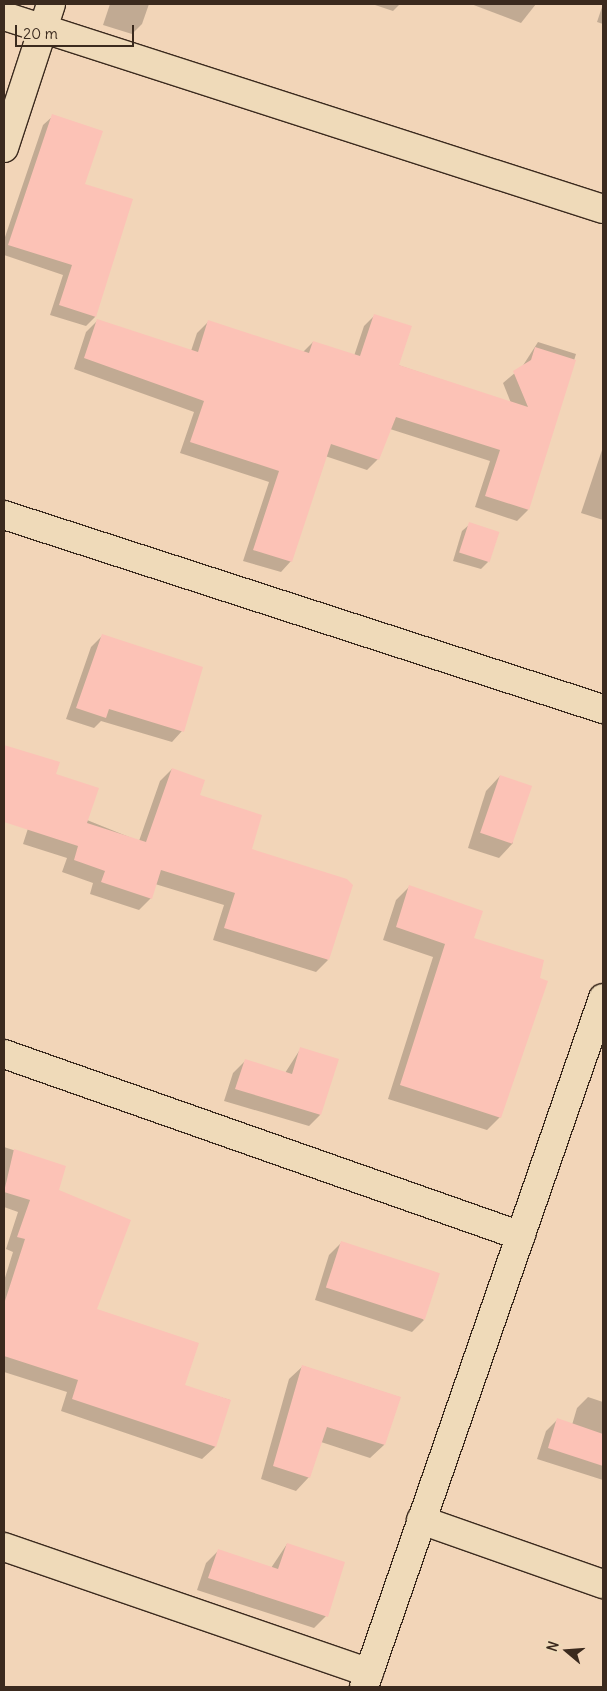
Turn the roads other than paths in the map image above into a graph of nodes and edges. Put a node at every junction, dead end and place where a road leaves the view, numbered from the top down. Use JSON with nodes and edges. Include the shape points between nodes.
{"nodes":[{"id":1,"x":4,"y":16,"type":"edge"},
{"id":2,"x":47,"y":16,"type":"edge"},
{"id":3,"x":4,"y":148,"type":"edge"},
{"id":4,"x":603,"y":210,"type":"edge"},
{"id":5,"x":4,"y":515,"type":"edge"},
{"id":6,"x":603,"y":709,"type":"edge"},
{"id":7,"x":603,"y":998,"type":"edge"},
{"id":8,"x":4,"y":1054,"type":"edge"},
{"id":9,"x":521,"y":1236,"type":"junction"},
{"id":10,"x":421,"y":1520,"type":"junction"},
{"id":11,"x":4,"y":1547,"type":"edge"},
{"id":12,"x":603,"y":1584,"type":"edge"},
{"id":13,"x":367,"y":1680,"type":"edge"}],
"edges":[{"from":1,"to":2,"type":"street"},
{"from":2,"to":3,"type":"street"},
{"from":2,"to":4,"type":"street"},
{"from":5,"to":6,"type":"street"},
{"from":7,"to":9,"type":"street"},
{"from":8,"to":9,"type":"street"},
{"from":9,"to":10,"type":"street"},
{"from":10,"to":12,"type":"street"},
{"from":10,"to":13,"type":"street"},
{"from":11,"to":13,"type":"street"}]}
